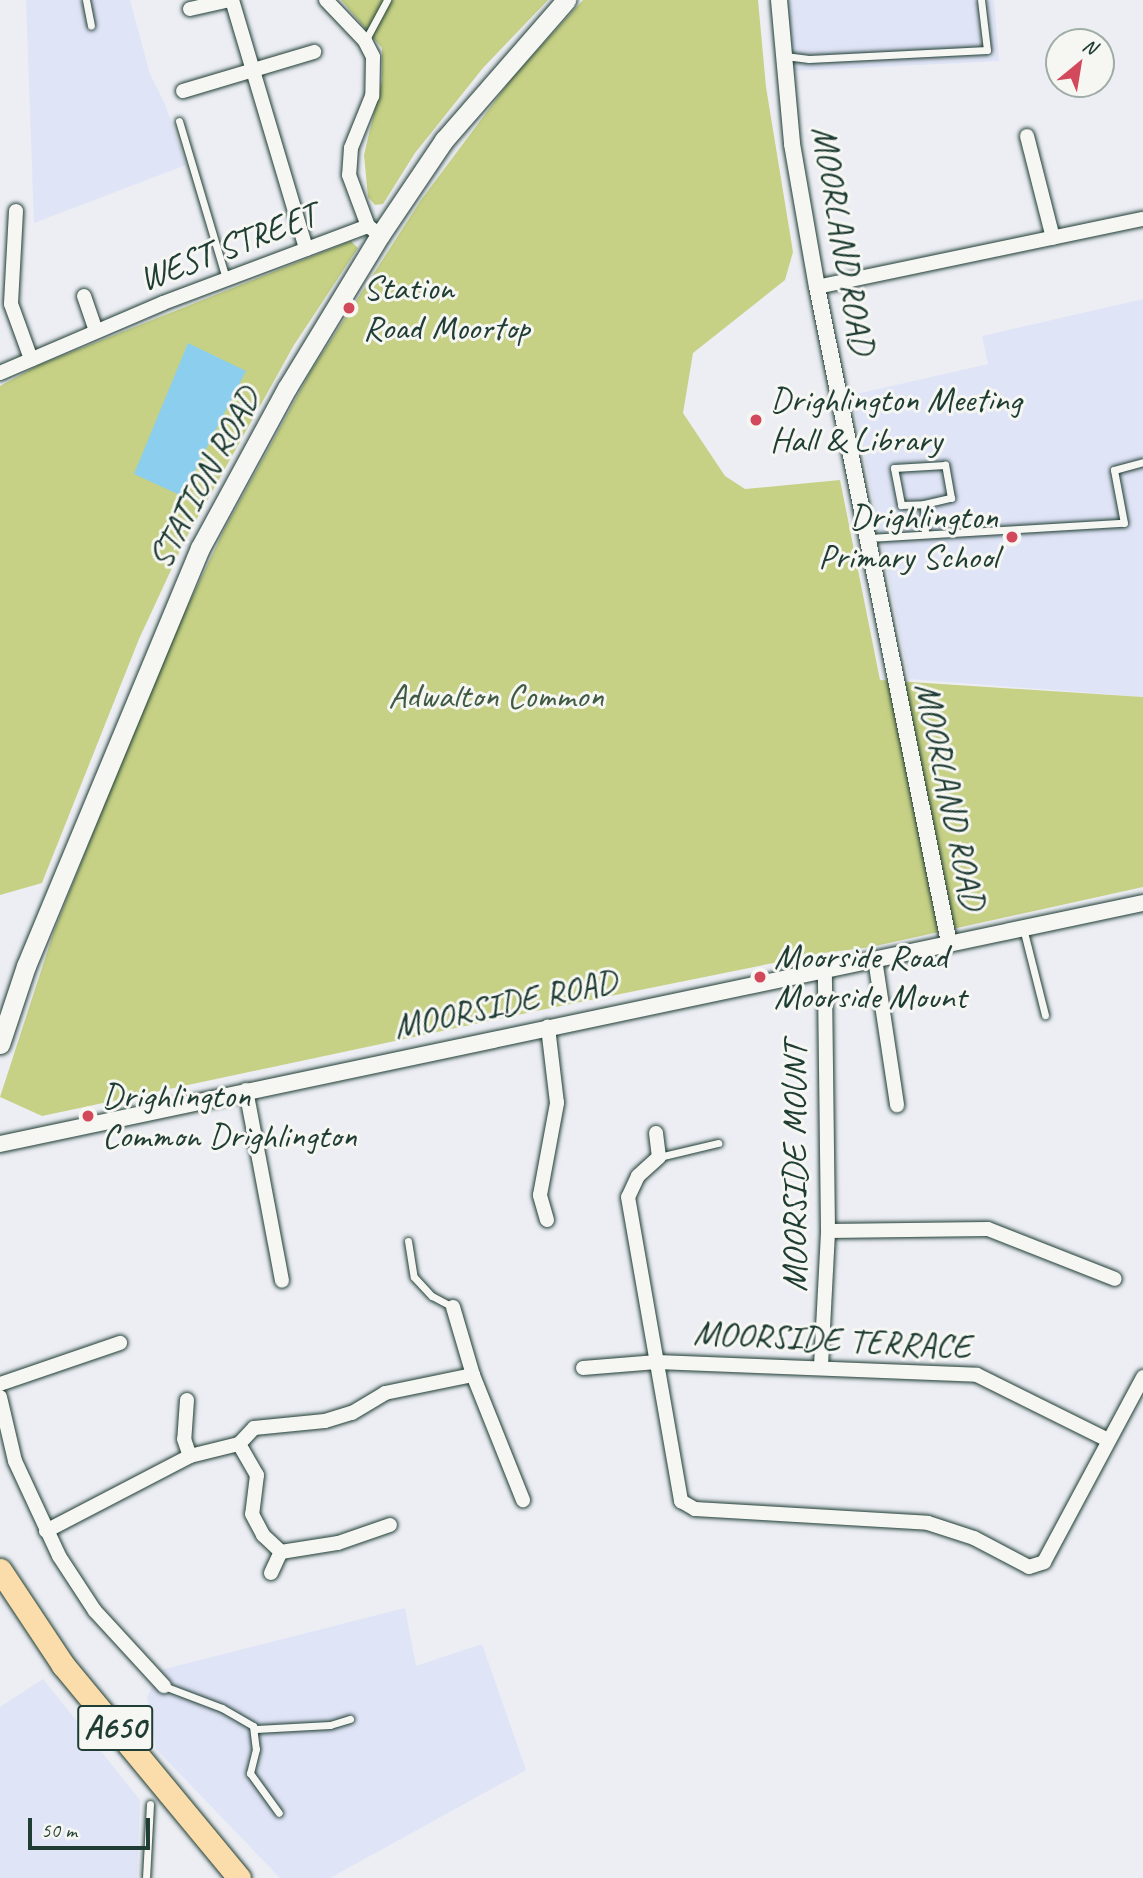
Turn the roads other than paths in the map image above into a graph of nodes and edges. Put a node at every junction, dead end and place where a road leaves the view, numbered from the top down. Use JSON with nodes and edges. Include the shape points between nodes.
{"nodes":[{"id":1,"x":86,"y":0,"type":"edge"},
{"id":2,"x":231,"y":0,"type":"edge"},
{"id":3,"x":326,"y":0,"type":"edge"},
{"id":4,"x":387,"y":0,"type":"edge"},
{"id":5,"x":566,"y":0,"type":"edge"},
{"id":6,"x":779,"y":0,"type":"edge"},
{"id":7,"x":981,"y":0,"type":"edge"},
{"id":8,"x":190,"y":9,"type":"dead end"},
{"id":9,"x":91,"y":26,"type":"dead end"},
{"id":10,"x":365,"y":41,"type":"junction"},
{"id":11,"x":314,"y":52,"type":"dead end"},
{"id":12,"x":780,"y":55,"type":"junction"},
{"id":13,"x":250,"y":72,"type":"junction"},
{"id":14,"x":183,"y":91,"type":"dead end"},
{"id":15,"x":179,"y":121,"type":"dead end"},
{"id":16,"x":1027,"y":136,"type":"dead end"},
{"id":17,"x":16,"y":211,"type":"dead end"},
{"id":18,"x":1143,"y":219,"type":"edge"},
{"id":19,"x":374,"y":231,"type":"junction"},
{"id":20,"x":1053,"y":238,"type":"junction"},
{"id":21,"x":306,"y":249,"type":"junction"},
{"id":22,"x":226,"y":280,"type":"junction"},
{"id":23,"x":817,"y":287,"type":"junction"},
{"id":24,"x":84,"y":296,"type":"dead end"},
{"id":25,"x":96,"y":331,"type":"junction"},
{"id":26,"x":32,"y":359,"type":"junction"},
{"id":27,"x":0,"y":373,"type":"edge"},
{"id":28,"x":1143,"y":462,"type":"edge"},
{"id":29,"x":924,"y":504,"type":"junction"},
{"id":30,"x":925,"y":533,"type":"junction"},
{"id":31,"x":868,"y":538,"type":"junction"},
{"id":32,"x":1143,"y":903,"type":"edge"},
{"id":33,"x":1023,"y":928,"type":"junction"},
{"id":34,"x":949,"y":943,"type":"junction"},
{"id":35,"x":875,"y":959,"type":"junction"},
{"id":36,"x":825,"y":968,"type":"junction"},
{"id":37,"x":1045,"y":1016,"type":"dead end"},
{"id":38,"x":548,"y":1027,"type":"junction"},
{"id":39,"x":0,"y":1044,"type":"edge"},
{"id":40,"x":246,"y":1090,"type":"junction"},
{"id":41,"x":897,"y":1105,"type":"dead end"},
{"id":42,"x":656,"y":1133,"type":"dead end"},
{"id":43,"x":718,"y":1143,"type":"dead end"},
{"id":44,"x":0,"y":1144,"type":"edge"},
{"id":45,"x":659,"y":1157,"type":"junction"},
{"id":46,"x":547,"y":1220,"type":"dead end"},
{"id":47,"x":828,"y":1231,"type":"junction"},
{"id":48,"x":408,"y":1241,"type":"dead end"},
{"id":49,"x":1115,"y":1279,"type":"dead end"},
{"id":50,"x":282,"y":1281,"type":"dead end"},
{"id":51,"x":453,"y":1307,"type":"joint"},
{"id":52,"x":120,"y":1343,"type":"dead end"},
{"id":53,"x":657,"y":1362,"type":"junction"},
{"id":54,"x":821,"y":1366,"type":"junction"},
{"id":55,"x":583,"y":1368,"type":"dead end"},
{"id":56,"x":473,"y":1375,"type":"junction"},
{"id":57,"x":1143,"y":1377,"type":"edge"},
{"id":58,"x":0,"y":1384,"type":"edge"},
{"id":59,"x":0,"y":1397,"type":"edge"},
{"id":60,"x":187,"y":1400,"type":"dead end"},
{"id":61,"x":1106,"y":1439,"type":"junction"},
{"id":62,"x":239,"y":1444,"type":"junction"},
{"id":63,"x":190,"y":1456,"type":"junction"},
{"id":64,"x":523,"y":1500,"type":"dead end"},
{"id":65,"x":390,"y":1525,"type":"dead end"},
{"id":66,"x":46,"y":1531,"type":"junction"},
{"id":67,"x":281,"y":1552,"type":"junction"},
{"id":68,"x":0,"y":1570,"type":"edge"},
{"id":69,"x":271,"y":1573,"type":"dead end"},
{"id":70,"x":164,"y":1686,"type":"joint"},
{"id":71,"x":349,"y":1719,"type":"dead end"},
{"id":72,"x":256,"y":1729,"type":"junction"},
{"id":73,"x":150,"y":1804,"type":"dead end"},
{"id":74,"x":279,"y":1813,"type":"dead end"},
{"id":75,"x":146,"y":1878,"type":"edge"},
{"id":76,"x":239,"y":1878,"type":"edge"}],
"edges":[{"from":1,"to":9,"type":"lane"},
{"from":2,"to":8,"type":"street"},
{"from":2,"to":13,"type":"street"},
{"from":3,"to":10,"type":"street"},
{"from":4,"to":10,"type":"lane"},
{"from":5,"to":19,"type":"main road","name":"STATION ROAD","via":[[444,140]]},
{"from":6,"to":12,"type":"street","name":"MOORLAND ROAD"},
{"from":7,"to":12,"type":"lane","via":[[987,50],[809,59]]},
{"from":10,"to":19,"type":"street","via":[[373,57],[373,96],[351,148],[349,175]]},
{"from":11,"to":13,"type":"street"},
{"from":12,"to":23,"type":"street","name":"MOORLAND ROAD"},
{"from":13,"to":14,"type":"street"},
{"from":13,"to":21,"type":"street"},
{"from":15,"to":22,"type":"lane"},
{"from":16,"to":20,"type":"street"},
{"from":17,"to":26,"type":"street","via":[[11,304]]},
{"from":18,"to":20,"type":"street"},
{"from":19,"to":21,"type":"street","name":"WEST STREET"},
{"from":19,"to":39,"type":"main road","name":"STATION ROAD","via":[[172,607],[26,966]]},
{"from":20,"to":23,"type":"street"},
{"from":21,"to":22,"type":"street","name":"WEST STREET"},
{"from":22,"to":25,"type":"street","name":"WEST STREET"},
{"from":23,"to":31,"type":"street","name":"MOORLAND ROAD"},
{"from":24,"to":25,"type":"street"},
{"from":25,"to":26,"type":"street","name":"WEST STREET"},
{"from":26,"to":27,"type":"street","name":"WEST STREET"},
{"from":28,"to":30,"type":"lane","via":[[1115,470],[1124,523]]},
{"from":29,"to":29,"type":"lane","via":[[901,505],[894,468],[945,466],[951,498]]},
{"from":29,"to":30,"type":"lane"},
{"from":30,"to":31,"type":"lane"},
{"from":31,"to":34,"type":"street","name":"MOORLAND ROAD"},
{"from":32,"to":33,"type":"street","name":"MOORSIDE ROAD"},
{"from":33,"to":34,"type":"street","name":"MOORSIDE ROAD"},
{"from":33,"to":37,"type":"lane"},
{"from":34,"to":35,"type":"street","name":"MOORSIDE ROAD"},
{"from":35,"to":36,"type":"street","name":"MOORSIDE ROAD"},
{"from":35,"to":41,"type":"street"},
{"from":36,"to":38,"type":"street","name":"MOORSIDE ROAD"},
{"from":36,"to":47,"type":"street","name":"MOORSIDE MOUNT"},
{"from":38,"to":40,"type":"street","name":"MOORSIDE ROAD"},
{"from":38,"to":46,"type":"street","via":[[557,1102],[540,1195]]},
{"from":40,"to":44,"type":"street","name":"MOORSIDE ROAD"},
{"from":40,"to":50,"type":"street"},
{"from":42,"to":45,"type":"street"},
{"from":43,"to":45,"type":"lane"},
{"from":45,"to":53,"type":"street","via":[[638,1176],[628,1197]]},
{"from":47,"to":49,"type":"street","via":[[988,1229]]},
{"from":47,"to":54,"type":"street","name":"MOORSIDE MOUNT"},
{"from":48,"to":51,"type":"lane","via":[[414,1277],[432,1296]]},
{"from":51,"to":56,"type":"street"},
{"from":52,"to":58,"type":"street"},
{"from":53,"to":54,"type":"street","name":"MOORSIDE TERRACE"},
{"from":53,"to":55,"type":"street","name":"MOORSIDE TERRACE"},
{"from":53,"to":61,"type":"street","via":[[681,1501],[695,1509],[928,1523],[974,1538],[1029,1567],[1044,1562]]},
{"from":54,"to":61,"type":"street","name":"MOORSIDE TERRACE","via":[[977,1375]]},
{"from":56,"to":62,"type":"street","via":[[385,1392],[352,1413],[325,1421],[254,1428]]},
{"from":56,"to":64,"type":"street"},
{"from":57,"to":61,"type":"street"},
{"from":59,"to":66,"type":"street","via":[[15,1461]]},
{"from":60,"to":63,"type":"street","via":[[184,1438]]},
{"from":62,"to":63,"type":"street"},
{"from":62,"to":67,"type":"street","via":[[257,1475],[252,1514],[263,1535]]},
{"from":63,"to":66,"type":"street"},
{"from":65,"to":67,"type":"street","via":[[338,1543]]},
{"from":66,"to":70,"type":"street","via":[[95,1611]]},
{"from":67,"to":69,"type":"street"},
{"from":68,"to":76,"type":"highway","number":"A650","via":[[63,1665]]},
{"from":70,"to":72,"type":"lane","via":[[222,1707]]},
{"from":71,"to":72,"type":"lane","via":[[330,1725]]},
{"from":72,"to":74,"type":"lane","via":[[250,1773]]},
{"from":73,"to":75,"type":"lane"}]}
